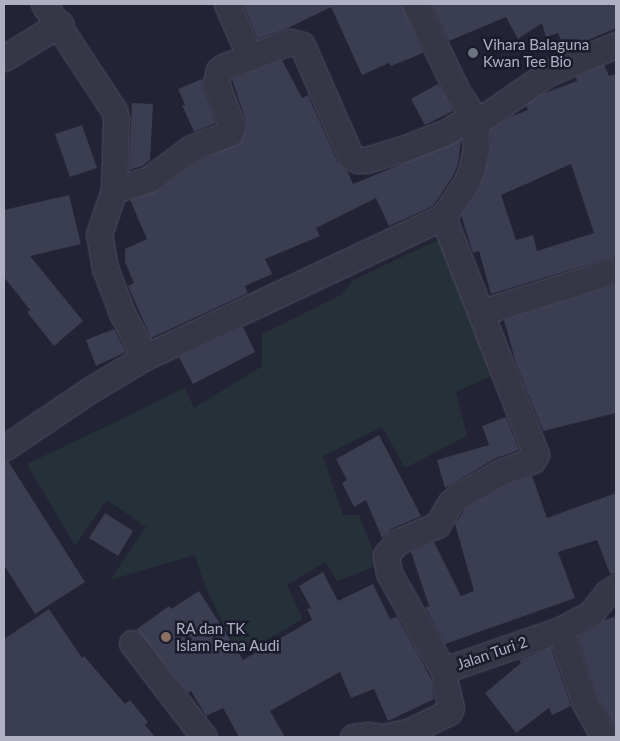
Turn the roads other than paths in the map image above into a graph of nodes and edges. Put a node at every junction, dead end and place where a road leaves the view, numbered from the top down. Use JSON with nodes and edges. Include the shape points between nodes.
{"nodes":[{"id":1,"x":44,"y":4,"type":"edge"},
{"id":2,"x":227,"y":4,"type":"edge"},
{"id":3,"x":416,"y":4,"type":"edge"},
{"id":4,"x":60,"y":24,"type":"junction"},
{"id":5,"x":616,"y":45,"type":"edge"},
{"id":6,"x":250,"y":57,"type":"junction"},
{"id":7,"x":4,"y":58,"type":"edge"},
{"id":8,"x":475,"y":119,"type":"junction"},
{"id":9,"x":114,"y":190,"type":"junction"},
{"id":10,"x":443,"y":217,"type":"junction"},
{"id":11,"x":616,"y":270,"type":"edge"},
{"id":12,"x":482,"y":312,"type":"junction"},
{"id":13,"x":145,"y":357,"type":"junction"},
{"id":14,"x":4,"y":448,"type":"edge"},
{"id":15,"x":616,"y":587,"type":"edge"},
{"id":16,"x":560,"y":630,"type":"junction"},
{"id":17,"x":132,"y":643,"type":"dead end"},
{"id":18,"x":446,"y":673,"type":"junction"},
{"id":19,"x":204,"y":737,"type":"edge"},
{"id":20,"x":354,"y":737,"type":"edge"},
{"id":21,"x":384,"y":737,"type":"edge"},
{"id":22,"x":604,"y":737,"type":"edge"}],
"edges":[{"from":1,"to":4,"type":"street"},
{"from":2,"to":6,"type":"street"},
{"from":3,"to":8,"type":"street","via":[[457,91]]},
{"from":4,"to":7,"type":"street"},
{"from":4,"to":9,"type":"street","via":[[114,110]]},
{"from":5,"to":8,"type":"street","via":[[548,73]]},
{"from":6,"to":8,"type":"street","via":[[290,42],[302,45],[351,157],[358,160],[403,149]]},
{"from":6,"to":9,"type":"street","via":[[225,66],[217,76],[216,83],[232,126],[230,133],[191,148],[149,179]]},
{"from":8,"to":10,"type":"street","via":[[476,148],[472,168],[466,184]]},
{"from":9,"to":13,"type":"street","via":[[98,234],[100,246],[122,313]]},
{"from":10,"to":12,"type":"street"},
{"from":10,"to":13,"type":"street"},
{"from":11,"to":12,"type":"street"},
{"from":12,"to":18,"type":"street","via":[[535,449],[535,457],[458,496],[437,525],[398,542],[386,555],[389,573]]},
{"from":13,"to":14,"type":"street"},
{"from":15,"to":16,"type":"street","name":"Jalan Turi 2","via":[[590,614]]},
{"from":16,"to":18,"type":"street","name":"Jalan Turi 2","via":[[450,668]]},
{"from":16,"to":22,"type":"street","via":[[585,703]]},
{"from":17,"to":19,"type":"street"},
{"from":18,"to":21,"type":"street","name":"Jalan Turi 2","via":[[444,681],[451,708],[449,712],[410,731]]},
{"from":20,"to":21,"type":"street","name":"Jalan Turi 2","via":[[367,734]]}]}
